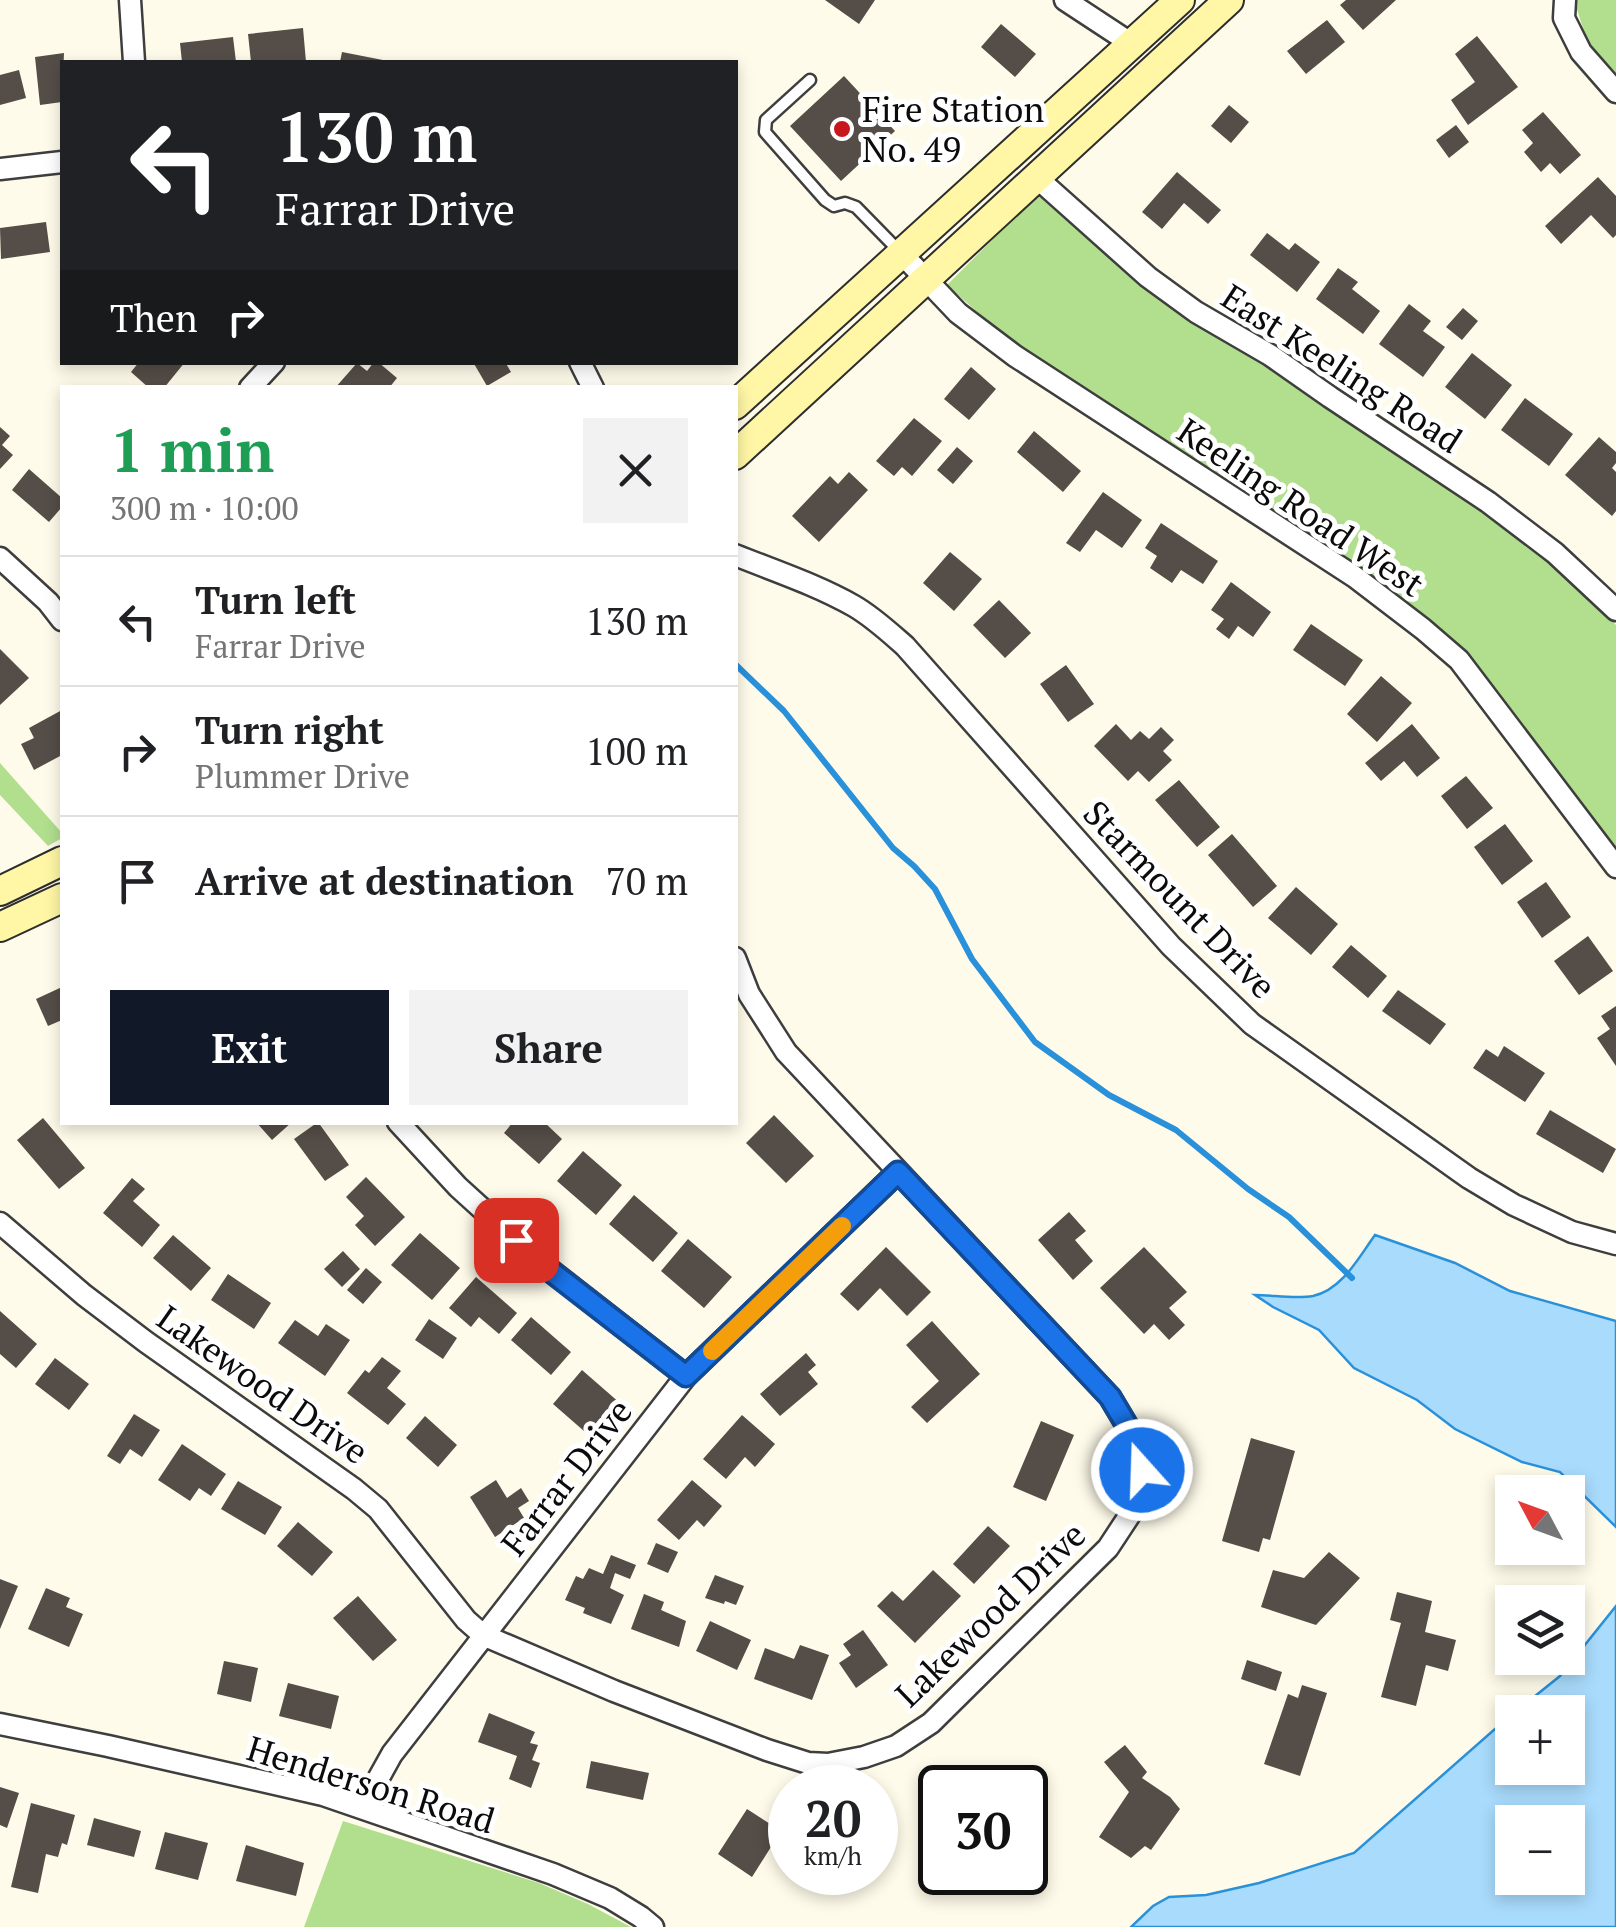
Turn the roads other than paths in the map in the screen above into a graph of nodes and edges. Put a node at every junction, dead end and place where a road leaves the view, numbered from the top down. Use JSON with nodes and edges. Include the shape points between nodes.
{"nodes":[{"id":1,"x":130,"y":0,"type":"edge"},
{"id":2,"x":1065,"y":0,"type":"edge"},
{"id":3,"x":1180,"y":0,"type":"edge"},
{"id":4,"x":1229,"y":0,"type":"edge"},
{"id":5,"x":1565,"y":0,"type":"edge"},
{"id":6,"x":1132,"y":44,"type":"junction"},
{"id":7,"x":134,"y":60,"type":"edge"},
{"id":8,"x":810,"y":80,"type":"dead end"},
{"id":9,"x":1616,"y":92,"type":"edge"},
{"id":10,"x":60,"y":162,"type":"edge"},
{"id":11,"x":0,"y":169,"type":"edge"},
{"id":12,"x":1036,"y":177,"type":"junction"},
{"id":13,"x":901,"y":252,"type":"junction"},
{"id":14,"x":926,"y":278,"type":"junction"},
{"id":15,"x":271,"y":365,"type":"edge"},
{"id":16,"x":253,"y":385,"type":"edge"},
{"id":17,"x":738,"y":402,"type":"edge"},
{"id":18,"x":738,"y":452,"type":"edge"},
{"id":19,"x":738,"y":556,"type":"edge"},
{"id":20,"x":0,"y":558,"type":"edge"},
{"id":21,"x":55,"y":594,"type":"edge"},
{"id":22,"x":1616,"y":610,"type":"edge"},
{"id":23,"x":60,"y":862,"type":"edge"},
{"id":24,"x":1616,"y":866,"type":"edge"},
{"id":25,"x":0,"y":891,"type":"edge"},
{"id":26,"x":60,"y":899,"type":"edge"},
{"id":27,"x":0,"y":927,"type":"edge"},
{"id":28,"x":738,"y":966,"type":"edge"},
{"id":29,"x":401,"y":1125,"type":"edge"},
{"id":30,"x":898,"y":1172,"type":"junction"},
{"id":31,"x":0,"y":1223,"type":"edge"},
{"id":32,"x":1616,"y":1244,"type":"edge"},
{"id":33,"x":686,"y":1376,"type":"junction"},
{"id":34,"x":484,"y":1635,"type":"junction"},
{"id":35,"x":0,"y":1724,"type":"edge"},
{"id":36,"x":362,"y":1808,"type":"junction"},
{"id":37,"x":653,"y":1927,"type":"edge"}],
"edges":[{"from":1,"to":7,"type":"street"},
{"from":2,"to":6,"type":"street"},
{"from":3,"to":6,"type":"main road"},
{"from":4,"to":12,"type":"main road"},
{"from":5,"to":9,"type":"street","via":[[1564,18],[1581,52]]},
{"from":6,"to":13,"type":"main road"},
{"from":8,"to":13,"type":"lane","via":[[766,120],[765,132],[825,200],[856,207]]},
{"from":10,"to":11,"type":"street"},
{"from":12,"to":14,"type":"main road"},
{"from":12,"to":22,"type":"street","name":"East Keeling Road","via":[[1148,277],[1488,502]]},
{"from":13,"to":14,"type":"street","name":"Keeling Road West"},
{"from":13,"to":17,"type":"main road"},
{"from":14,"to":18,"type":"main road"},
{"from":14,"to":24,"type":"street","name":"Keeling Road West","via":[[1014,356],[1355,577],[1423,629],[1459,660]]},
{"from":15,"to":16,"type":"street"},
{"from":19,"to":32,"type":"street","name":"Starmount Drive","via":[[840,599],[906,646],[1171,946],[1252,1024],[1499,1196],[1572,1232]]},
{"from":20,"to":21,"type":"street"},
{"from":23,"to":25,"type":"main road"},
{"from":26,"to":27,"type":"main road"},
{"from":28,"to":30,"type":"street","name":"Lakewood Drive","via":[[786,1052]]},
{"from":29,"to":33,"type":"street","via":[[544,1266]]},
{"from":30,"to":33,"type":"street","name":"Farrar Drive"},
{"from":30,"to":34,"type":"street","name":"Lakewood Drive","via":[[1110,1397],[1132,1434],[1142,1470],[1131,1512],[1108,1548],[931,1723],[896,1746],[828,1764],[767,1750]]},
{"from":31,"to":34,"type":"street","name":"Lakewood Drive","via":[[84,1295],[354,1488]]},
{"from":33,"to":34,"type":"street","name":"Farrar Drive"},
{"from":34,"to":36,"type":"street","name":"Farrar Drive","via":[[392,1754]]},
{"from":35,"to":36,"type":"street","name":"Henderson Road"},
{"from":36,"to":37,"type":"street","name":"Henderson Road","via":[[553,1874],[610,1898]]}]}
